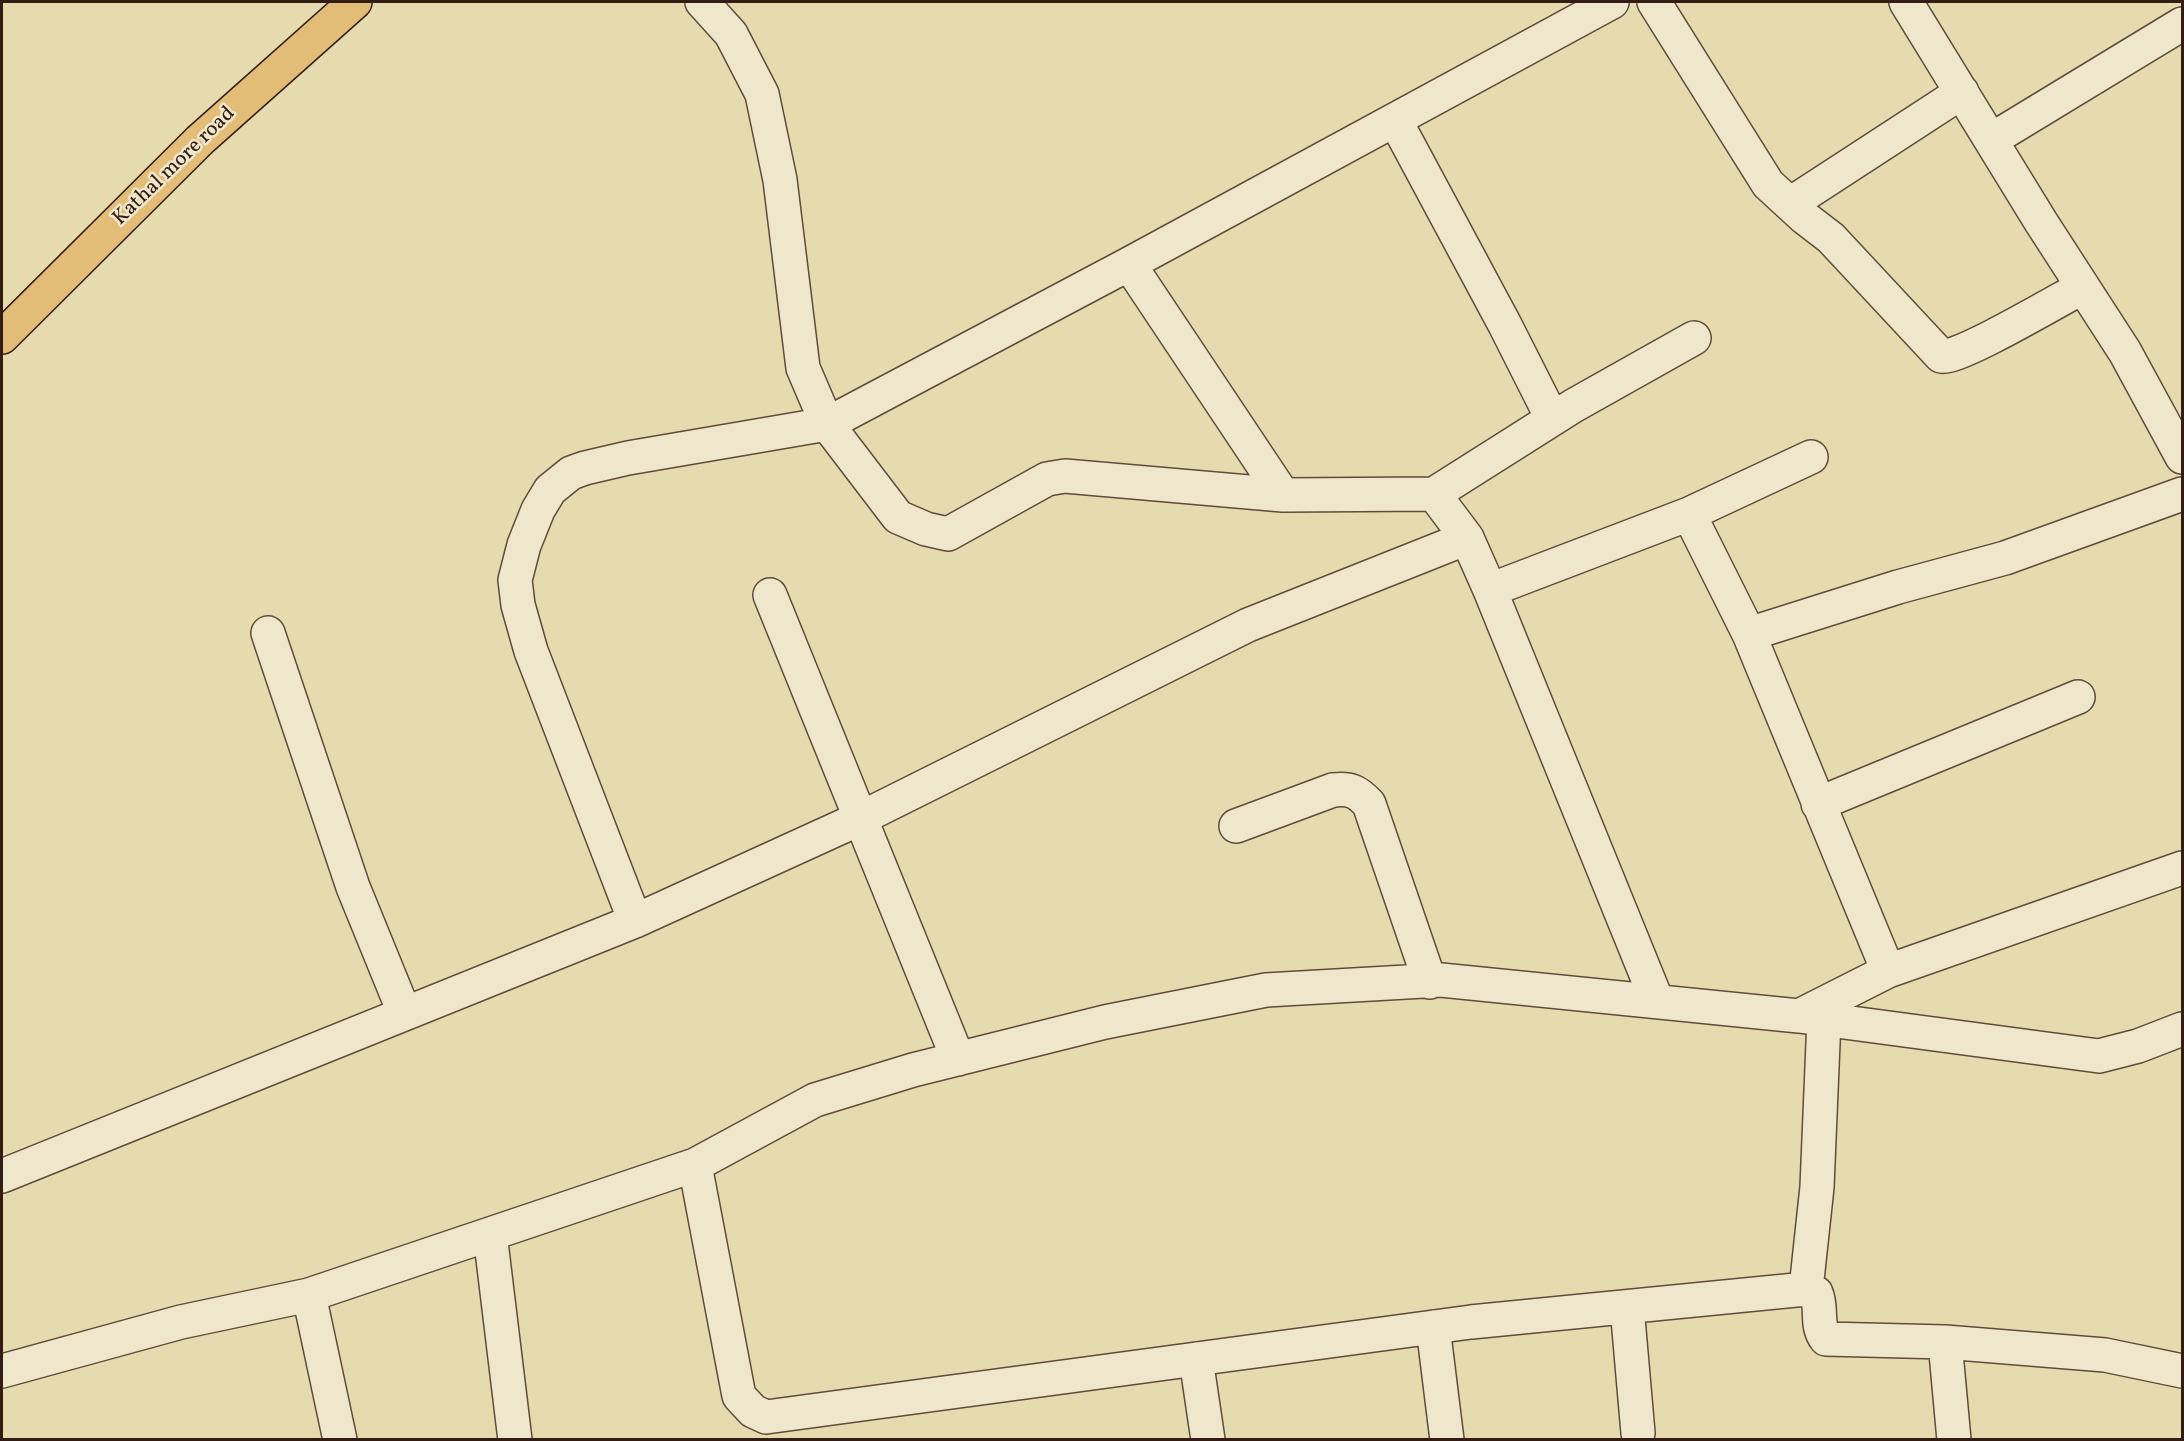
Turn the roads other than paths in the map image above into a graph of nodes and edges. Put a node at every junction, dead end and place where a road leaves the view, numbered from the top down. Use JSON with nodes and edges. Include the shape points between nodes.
{"nodes":[{"id":1,"x":355,"y":2,"type":"edge"},
{"id":2,"x":702,"y":2,"type":"edge"},
{"id":3,"x":1612,"y":2,"type":"edge"},
{"id":4,"x":1654,"y":2,"type":"edge"},
{"id":5,"x":1906,"y":2,"type":"edge"},
{"id":6,"x":2182,"y":24,"type":"edge"},
{"id":7,"x":1962,"y":92,"type":"junction"},
{"id":8,"x":1395,"y":120,"type":"junction"},
{"id":9,"x":1991,"y":140,"type":"junction"},
{"id":10,"x":1790,"y":204,"type":"junction"},
{"id":11,"x":1129,"y":264,"type":"junction"},
{"id":12,"x":2083,"y":287,"type":"junction"},
{"id":13,"x":2,"y":337,"type":"edge"},
{"id":14,"x":1694,"y":338,"type":"dead end"},
{"id":15,"x":1552,"y":418,"type":"junction"},
{"id":16,"x":828,"y":424,"type":"junction"},
{"id":17,"x":2182,"y":456,"type":"edge"},
{"id":18,"x":1811,"y":457,"type":"dead end"},
{"id":19,"x":1434,"y":494,"type":"junction"},
{"id":20,"x":2182,"y":494,"type":"edge"},
{"id":21,"x":1283,"y":495,"type":"junction"},
{"id":22,"x":1689,"y":514,"type":"junction"},
{"id":23,"x":1467,"y":538,"type":"junction"},
{"id":24,"x":1490,"y":590,"type":"junction"},
{"id":25,"x":770,"y":595,"type":"dead end"},
{"id":26,"x":268,"y":633,"type":"dead end"},
{"id":27,"x":1749,"y":634,"type":"junction"},
{"id":28,"x":2078,"y":697,"type":"dead end"},
{"id":29,"x":1818,"y":804,"type":"junction"},
{"id":30,"x":861,"y":818,"type":"junction"},
{"id":31,"x":1236,"y":826,"type":"dead end"},
{"id":32,"x":2182,"y":868,"type":"edge"},
{"id":33,"x":635,"y":921,"type":"junction"},
{"id":34,"x":1888,"y":971,"type":"junction"},
{"id":35,"x":1430,"y":982,"type":"junction"},
{"id":36,"x":1657,"y":1001,"type":"junction"},
{"id":37,"x":405,"y":1012,"type":"junction"},
{"id":38,"x":1812,"y":1017,"type":"junction"},
{"id":39,"x":2182,"y":1029,"type":"edge"},
{"id":40,"x":958,"y":1059,"type":"junction"},
{"id":41,"x":694,"y":1165,"type":"junction"},
{"id":42,"x":2,"y":1176,"type":"edge"},
{"id":43,"x":490,"y":1234,"type":"junction"},
{"id":44,"x":1806,"y":1289,"type":"junction"},
{"id":45,"x":309,"y":1295,"type":"junction"},
{"id":46,"x":1627,"y":1307,"type":"junction"},
{"id":47,"x":1433,"y":1327,"type":"junction"},
{"id":48,"x":1945,"y":1342,"type":"junction"},
{"id":49,"x":1196,"y":1359,"type":"junction"},
{"id":50,"x":2,"y":1371,"type":"edge"},
{"id":51,"x":2182,"y":1371,"type":"edge"},
{"id":52,"x":1651,"y":1434,"type":"edge"},
{"id":53,"x":340,"y":1440,"type":"edge"},
{"id":54,"x":515,"y":1440,"type":"edge"},
{"id":55,"x":1208,"y":1440,"type":"edge"},
{"id":56,"x":1447,"y":1440,"type":"edge"},
{"id":57,"x":1954,"y":1440,"type":"edge"}],
"edges":[{"from":1,"to":13,"type":"main road","name":"Kathal more road","via":[[200,140]]},
{"from":2,"to":16,"type":"street","via":[[731,34],[762,94],[780,180],[803,368]]},
{"from":3,"to":8,"type":"street"},
{"from":4,"to":10,"type":"street","via":[[1768,184]]},
{"from":5,"to":7,"type":"street"},
{"from":6,"to":9,"type":"street"},
{"from":7,"to":9,"type":"street"},
{"from":7,"to":10,"type":"street"},
{"from":8,"to":11,"type":"street"},
{"from":8,"to":15,"type":"street"},
{"from":9,"to":12,"type":"street"},
{"from":10,"to":12,"type":"street","via":[[1831,238],[1934,351],[1945,357],[1973,347]]},
{"from":11,"to":16,"type":"street"},
{"from":11,"to":21,"type":"street"},
{"from":12,"to":17,"type":"street","via":[[2125,352]]},
{"from":14,"to":15,"type":"street"},
{"from":15,"to":19,"type":"street"},
{"from":16,"to":21,"type":"street","via":[[898,517],[948,534],[1047,479],[1065,476]]},
{"from":16,"to":33,"type":"street","via":[[628,458],[571,473],[550,490],[524,545],[515,580],[531,651]]},
{"from":18,"to":22,"type":"street"},
{"from":19,"to":21,"type":"street"},
{"from":19,"to":23,"type":"street"},
{"from":20,"to":27,"type":"street","via":[[2005,558],[1898,586]]},
{"from":22,"to":24,"type":"street"},
{"from":22,"to":27,"type":"street"},
{"from":23,"to":24,"type":"street"},
{"from":23,"to":30,"type":"street","via":[[1248,625]]},
{"from":24,"to":36,"type":"street"},
{"from":25,"to":30,"type":"street"},
{"from":26,"to":37,"type":"street","via":[[353,887]]},
{"from":27,"to":29,"type":"street"},
{"from":28,"to":29,"type":"street"},
{"from":29,"to":34,"type":"street"},
{"from":30,"to":33,"type":"street"},
{"from":30,"to":40,"type":"street"},
{"from":31,"to":35,"type":"street","via":[[1333,790],[1357,791],[1370,804]]},
{"from":32,"to":34,"type":"street"},
{"from":33,"to":37,"type":"street"},
{"from":34,"to":38,"type":"street"},
{"from":35,"to":36,"type":"street"},
{"from":35,"to":40,"type":"street","via":[[1266,990],[1106,1022]]},
{"from":36,"to":38,"type":"street"},
{"from":37,"to":42,"type":"street"},
{"from":38,"to":39,"type":"street","via":[[2099,1056]]},
{"from":38,"to":44,"type":"street","via":[[1817,1187]]},
{"from":40,"to":41,"type":"street","via":[[815,1100]]},
{"from":41,"to":43,"type":"street"},
{"from":41,"to":49,"type":"street","via":[[739,1396],[753,1411],[766,1417]]},
{"from":43,"to":45,"type":"street"},
{"from":43,"to":54,"type":"street"},
{"from":44,"to":46,"type":"street"},
{"from":44,"to":48,"type":"street","via":[[1816,1293],[1820,1302],[1819,1325],[1826,1339]]},
{"from":45,"to":50,"type":"street","via":[[181,1322]]},
{"from":45,"to":53,"type":"street"},
{"from":46,"to":47,"type":"street"},
{"from":46,"to":52,"type":"street"},
{"from":47,"to":49,"type":"street"},
{"from":47,"to":56,"type":"street"},
{"from":48,"to":51,"type":"street","via":[[2105,1355]]},
{"from":48,"to":57,"type":"street"},
{"from":49,"to":55,"type":"street"}]}
